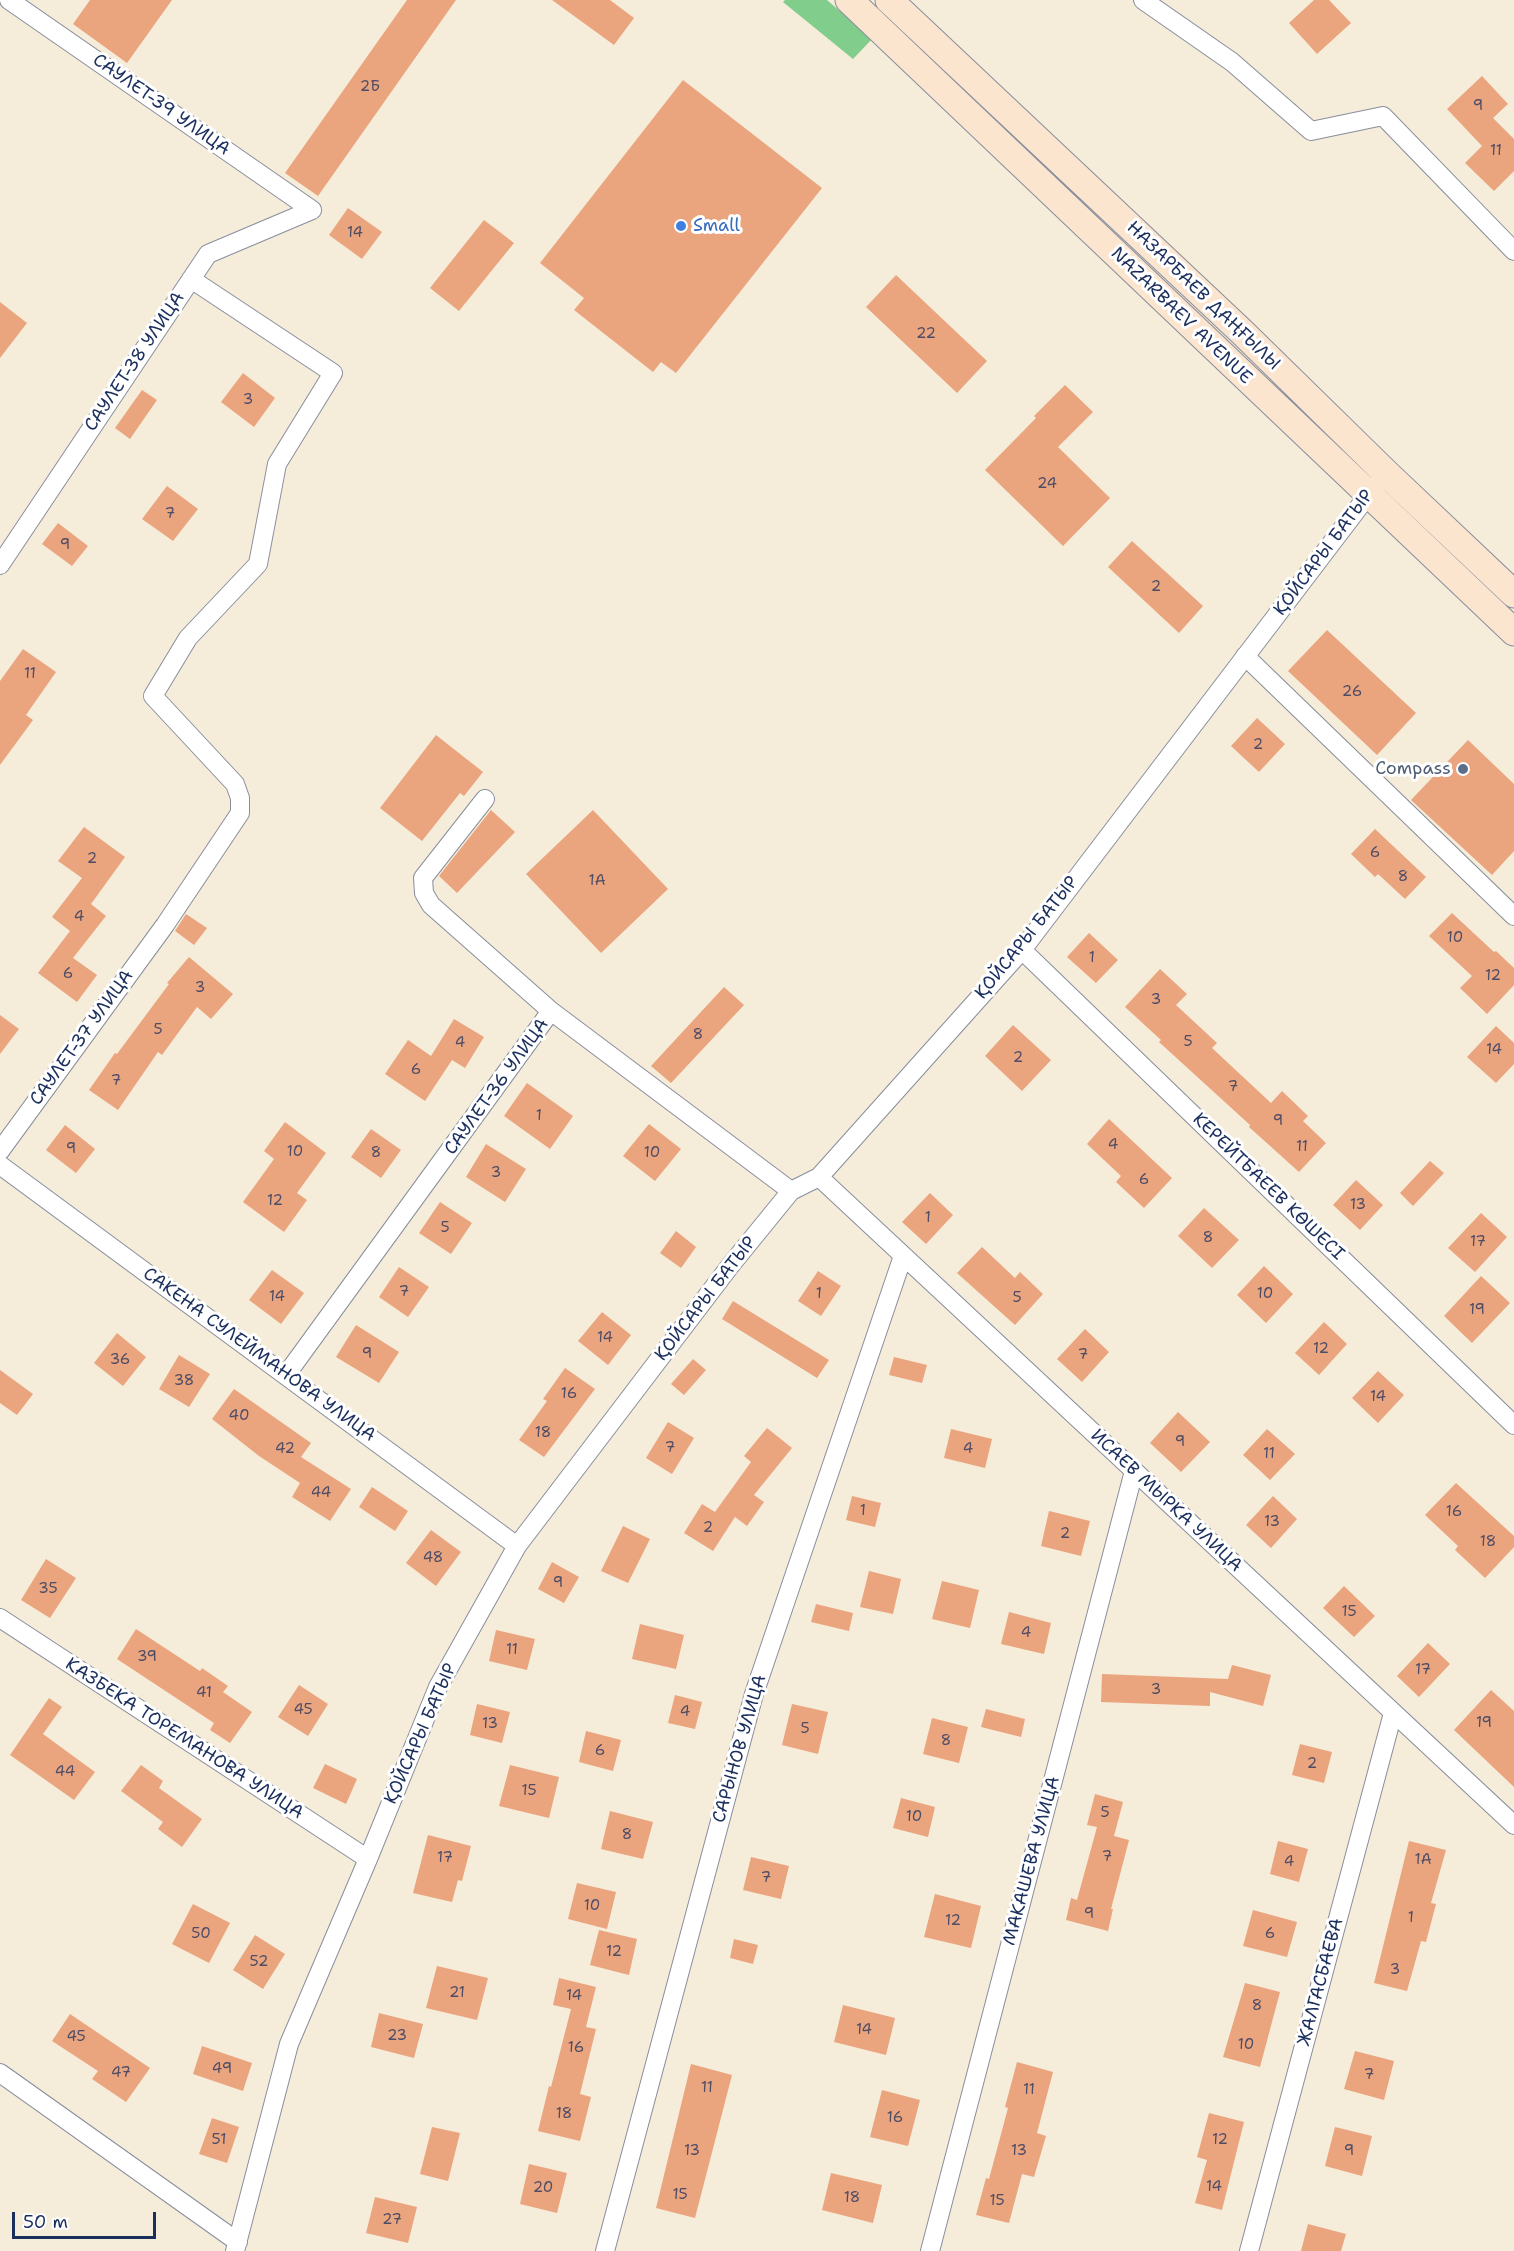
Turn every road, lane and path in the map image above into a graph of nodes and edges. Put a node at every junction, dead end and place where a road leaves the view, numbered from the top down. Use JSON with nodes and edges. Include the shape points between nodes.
{"nodes":[{"id":1,"x":9,"y":0,"type":"edge"},
{"id":2,"x":849,"y":0,"type":"edge"},
{"id":3,"x":890,"y":0,"type":"edge"},
{"id":4,"x":1143,"y":0,"type":"edge"},
{"id":5,"x":1000,"y":103,"type":"junction"},
{"id":6,"x":980,"y":124,"type":"junction"},
{"id":7,"x":312,"y":210,"type":"joint"},
{"id":8,"x":1514,"y":251,"type":"edge"},
{"id":9,"x":191,"y":279,"type":"junction"},
{"id":10,"x":1386,"y":473,"type":"junction"},
{"id":11,"x":1368,"y":493,"type":"junction"},
{"id":12,"x":0,"y":564,"type":"edge"},
{"id":13,"x":1514,"y":594,"type":"edge"},
{"id":14,"x":1514,"y":632,"type":"edge"},
{"id":15,"x":1245,"y":656,"type":"junction"},
{"id":16,"x":485,"y":799,"type":"dead end"},
{"id":17,"x":1514,"y":916,"type":"edge"},
{"id":18,"x":1022,"y":950,"type":"junction"},
{"id":19,"x":551,"y":1011,"type":"junction"},
{"id":20,"x":0,"y":1151,"type":"edge"},
{"id":21,"x":0,"y":1165,"type":"edge"},
{"id":22,"x":819,"y":1177,"type":"junction"},
{"id":23,"x":791,"y":1191,"type":"junction"},
{"id":24,"x":903,"y":1256,"type":"junction"},
{"id":25,"x":286,"y":1375,"type":"junction"},
{"id":26,"x":1514,"y":1425,"type":"edge"},
{"id":27,"x":1134,"y":1471,"type":"junction"},
{"id":28,"x":517,"y":1546,"type":"junction"},
{"id":29,"x":0,"y":1618,"type":"edge"},
{"id":30,"x":1393,"y":1713,"type":"junction"},
{"id":31,"x":1514,"y":1825,"type":"edge"},
{"id":32,"x":368,"y":1859,"type":"junction"},
{"id":33,"x":0,"y":2073,"type":"edge"},
{"id":34,"x":236,"y":2246,"type":"edge"},
{"id":35,"x":605,"y":2251,"type":"edge"},
{"id":36,"x":930,"y":2251,"type":"edge"},
{"id":37,"x":1249,"y":2251,"type":"edge"}],
"edges":[{"from":1,"to":7,"type":"street","name":"САУЛЕТ-39 УЛИЦА"},
{"from":2,"to":6,"type":"main road","name":"NAZARBAEV AVENUE"},
{"from":3,"to":5,"type":"main road","name":"НАЗАРБАЕВ ДАҢҒЫЛЫ"},
{"from":4,"to":8,"type":"street","via":[[1232,62],[1311,131],[1383,116]]},
{"from":5,"to":6,"type":"main road"},
{"from":5,"to":10,"type":"main road","name":"НАЗАРБАЕВ ДАҢҒЫЛЫ"},
{"from":6,"to":11,"type":"main road","name":"NAZARBAEV AVENUE"},
{"from":7,"to":9,"type":"street","name":"САУЛЕТ-38 УЛИЦА","via":[[208,254]]},
{"from":9,"to":12,"type":"street","name":"САУЛЕТ-38 УЛИЦА"},
{"from":9,"to":20,"type":"street","name":"САУЛЕТ-37 УЛИЦА","via":[[333,373],[277,464],[258,564],[188,638],[153,696],[235,783],[240,813],[165,926]]},
{"from":10,"to":11,"type":"street","name":"ҚОЙСАРЫ БАТЫР"},
{"from":10,"to":13,"type":"main road","name":"НАЗАРБАЕВ ДАҢҒЫЛЫ"},
{"from":11,"to":14,"type":"main road","name":"NAZARBAEV AVENUE"},
{"from":11,"to":15,"type":"street","name":"ҚОЙСАРЫ БАТЫР"},
{"from":15,"to":17,"type":"street"},
{"from":15,"to":18,"type":"street","name":"ҚОЙСАРЫ БАТЫР"},
{"from":16,"to":19,"type":"street","via":[[423,878],[424,893],[431,904]]},
{"from":18,"to":22,"type":"street","name":"ҚОЙСАРЫ БАТЫР"},
{"from":18,"to":26,"type":"street","name":"КЕРЕЙТБАЕЕВ КӨШЕСІ"},
{"from":19,"to":23,"type":"street","name":"САУЛЕТ-36 УЛИЦА"},
{"from":19,"to":25,"type":"street","name":"САУЛЕТ-36 УЛИЦА"},
{"from":21,"to":25,"type":"street","name":"САКЕНА СУЛЕЙМАНОВА УЛИЦА"},
{"from":22,"to":23,"type":"street","name":"ҚОЙСАРЫ БАТЫР"},
{"from":22,"to":24,"type":"street","name":"ИСАЕВ МЫРКА УЛИЦА"},
{"from":23,"to":28,"type":"street","name":"ҚОЙСАРЫ БАТЫР"},
{"from":24,"to":27,"type":"street","name":"ИСАЕВ МЫРКА УЛИЦА"},
{"from":24,"to":35,"type":"street","name":"САРЫНОВ УЛИЦА","via":[[754,1694]]},
{"from":25,"to":28,"type":"street","name":"САКЕНА СУЛЕЙМАНОВА УЛИЦА"},
{"from":27,"to":30,"type":"street","name":"ИСАЕВ МЫРКА УЛИЦА"},
{"from":27,"to":36,"type":"street","name":"МАКАШЕВА УЛИЦА"},
{"from":28,"to":32,"type":"street","name":"ҚОЙСАРЫ БАТЫР","via":[[438,1687]]},
{"from":29,"to":32,"type":"street","name":"КАЗБЕКА ТОРЕМАНОВА УЛИЦА"},
{"from":30,"to":31,"type":"street","name":"ИСАЕВ МЫРКА УЛИЦА"},
{"from":30,"to":37,"type":"street","name":"ЖАЛГАСБАЕВА"},
{"from":32,"to":34,"type":"street","name":"ҚОЙСАРЫ БАТЫР","via":[[289,2044]]},
{"from":33,"to":34,"type":"street"}]}
